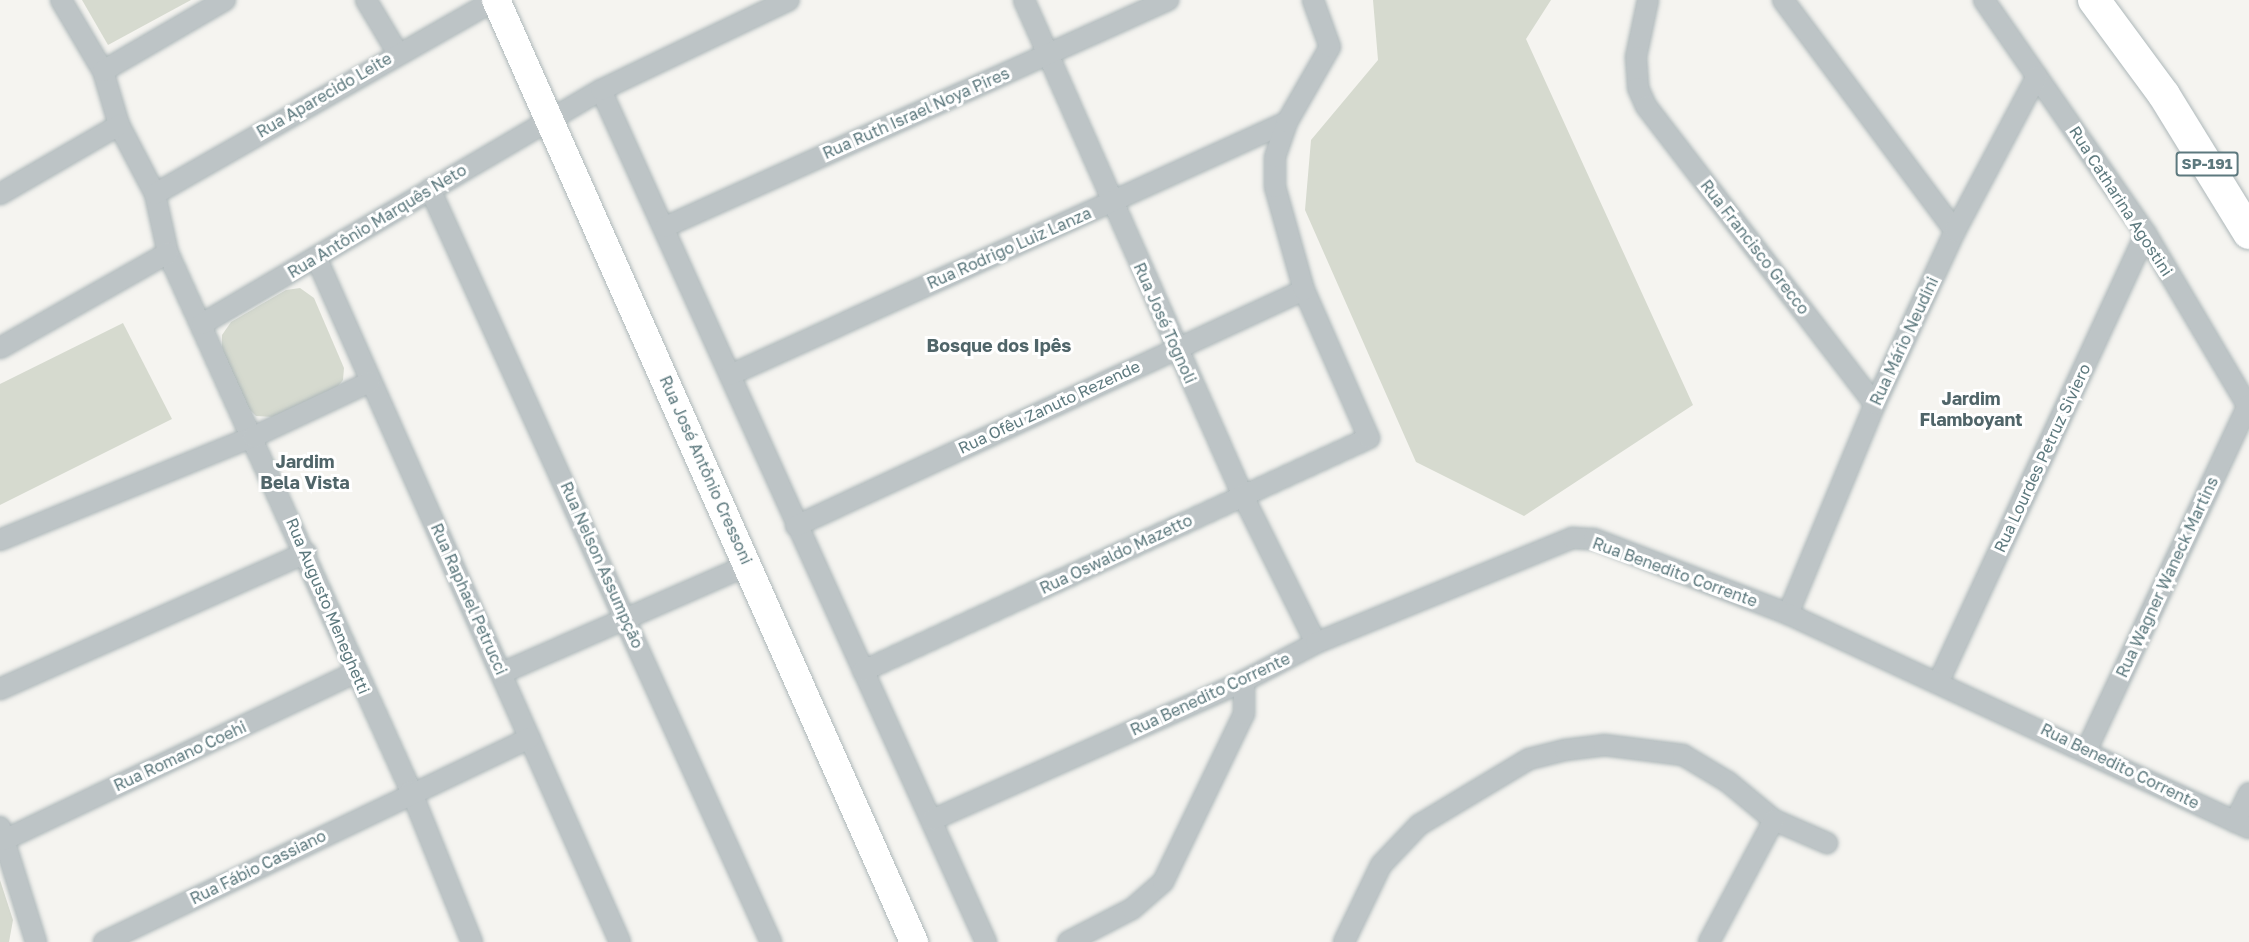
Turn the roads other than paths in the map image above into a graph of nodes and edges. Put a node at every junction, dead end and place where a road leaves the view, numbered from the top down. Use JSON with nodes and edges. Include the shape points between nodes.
{"nodes":[{"id":1,"x":61,"y":0,"type":"edge"},
{"id":2,"x":225,"y":0,"type":"edge"},
{"id":3,"x":366,"y":0,"type":"edge"},
{"id":4,"x":496,"y":0,"type":"edge"},
{"id":5,"x":789,"y":0,"type":"edge"},
{"id":6,"x":1024,"y":0,"type":"edge"},
{"id":7,"x":1168,"y":0,"type":"edge"},
{"id":8,"x":1313,"y":0,"type":"edge"},
{"id":9,"x":1648,"y":0,"type":"edge"},
{"id":10,"x":1783,"y":0,"type":"edge"},
{"id":11,"x":1984,"y":0,"type":"edge"},
{"id":12,"x":2094,"y":0,"type":"edge"},
{"id":13,"x":397,"y":52,"type":"junction"},
{"id":14,"x":1049,"y":53,"type":"junction"},
{"id":15,"x":103,"y":70,"type":"junction"},
{"id":16,"x":2037,"y":76,"type":"junction"},
{"id":17,"x":601,"y":90,"type":"junction"},
{"id":18,"x":2164,"y":95,"type":"junction"},
{"id":19,"x":551,"y":118,"type":"junction"},
{"id":20,"x":1287,"y":122,"type":"junction"},
{"id":21,"x":119,"y":125,"type":"junction"},
{"id":22,"x":430,"y":189,"type":"junction"},
{"id":23,"x":0,"y":194,"type":"edge"},
{"id":24,"x":155,"y":194,"type":"junction"},
{"id":25,"x":2249,"y":195,"type":"edge"},
{"id":26,"x":1111,"y":201,"type":"junction"},
{"id":27,"x":665,"y":227,"type":"junction"},
{"id":28,"x":1955,"y":231,"type":"junction"},
{"id":29,"x":2249,"y":233,"type":"edge"},
{"id":30,"x":2146,"y":234,"type":"junction"},
{"id":31,"x":168,"y":253,"type":"junction"},
{"id":32,"x":316,"y":257,"type":"junction"},
{"id":33,"x":1304,"y":290,"type":"junction"},
{"id":34,"x":202,"y":324,"type":"junction"},
{"id":35,"x":1176,"y":347,"type":"junction"},
{"id":36,"x":0,"y":348,"type":"edge"},
{"id":37,"x":730,"y":375,"type":"junction"},
{"id":38,"x":370,"y":382,"type":"junction"},
{"id":39,"x":1875,"y":404,"type":"junction"},
{"id":40,"x":2248,"y":407,"type":"edge"},
{"id":41,"x":253,"y":437,"type":"junction"},
{"id":42,"x":1243,"y":496,"type":"junction"},
{"id":43,"x":796,"y":526,"type":"junction"},
{"id":44,"x":0,"y":540,"type":"edge"},
{"id":45,"x":306,"y":553,"type":"junction"},
{"id":46,"x":748,"y":565,"type":"junction"},
{"id":47,"x":1788,"y":614,"type":"junction"},
{"id":48,"x":628,"y":620,"type":"junction"},
{"id":49,"x":1316,"y":643,"type":"junction"},
{"id":50,"x":863,"y":671,"type":"junction"},
{"id":51,"x":356,"y":672,"type":"junction"},
{"id":52,"x":502,"y":673,"type":"junction"},
{"id":53,"x":1244,"y":681,"type":"junction"},
{"id":54,"x":1939,"y":681,"type":"junction"},
{"id":55,"x":0,"y":689,"type":"edge"},
{"id":56,"x":530,"y":738,"type":"junction"},
{"id":57,"x":2087,"y":749,"type":"junction"},
{"id":58,"x":411,"y":791,"type":"junction"},
{"id":59,"x":2249,"y":793,"type":"edge"},
{"id":60,"x":932,"y":820,"type":"junction"},
{"id":61,"x":1774,"y":820,"type":"junction"},
{"id":62,"x":2242,"y":825,"type":"edge"},
{"id":63,"x":2,"y":834,"type":"edge"},
{"id":64,"x":1827,"y":843,"type":"dead end"},
{"id":65,"x":1351,"y":939,"type":"edge"},
{"id":66,"x":36,"y":942,"type":"edge"},
{"id":67,"x":104,"y":942,"type":"edge"},
{"id":68,"x":472,"y":942,"type":"edge"},
{"id":69,"x":620,"y":942,"type":"edge"},
{"id":70,"x":771,"y":942,"type":"edge"},
{"id":71,"x":914,"y":942,"type":"edge"},
{"id":72,"x":986,"y":942,"type":"edge"},
{"id":73,"x":1068,"y":942,"type":"edge"},
{"id":74,"x":1709,"y":942,"type":"edge"}],
"edges":[{"from":1,"to":15,"type":"street","name":"Rua Augusto Meneghetti"},
{"from":2,"to":15,"type":"street"},
{"from":3,"to":13,"type":"street"},
{"from":4,"to":13,"type":"street","name":"Rua Aparecido Leite"},
{"from":4,"to":19,"type":"street","name":"Rua José Antônio Cressoni"},
{"from":5,"to":17,"type":"street","name":"Rua Antônio Marquês Neto"},
{"from":6,"to":14,"type":"street","name":"Rua José Tognoli"},
{"from":7,"to":14,"type":"street","name":"Rua Ruth Israel Noya Pires"},
{"from":8,"to":20,"type":"street","via":[[1330,47]]},
{"from":9,"to":39,"type":"street","name":"Rua Francisco Grecco","via":[[1636,57],[1638,88],[1646,106]]},
{"from":10,"to":28,"type":"street"},
{"from":11,"to":16,"type":"street","name":"Rua Catharina Agostini"},
{"from":12,"to":18,"type":"main road","number":"SP-191"},
{"from":13,"to":24,"type":"street","name":"Rua Aparecido Leite"},
{"from":14,"to":26,"type":"street","name":"Rua José Tognoli"},
{"from":14,"to":27,"type":"street","name":"Rua Ruth Israel Noya Pires"},
{"from":15,"to":21,"type":"street","name":"Rua Augusto Meneghetti"},
{"from":16,"to":28,"type":"street","name":"Rua Mário Neudini"},
{"from":16,"to":30,"type":"street","name":"Rua Catharina Agostini"},
{"from":17,"to":19,"type":"street","name":"Rua Antônio Marquês Neto"},
{"from":17,"to":27,"type":"street"},
{"from":18,"to":25,"type":"main road"},
{"from":18,"to":29,"type":"main road","number":"SP-191"},
{"from":19,"to":22,"type":"street","name":"Rua Antônio Marquês Neto"},
{"from":19,"to":46,"type":"street","name":"Rua José Antônio Cressoni"},
{"from":20,"to":26,"type":"street","name":"Rua Rodrigo Luiz Lanza"},
{"from":20,"to":33,"type":"street","via":[[1275,157],[1275,187]]},
{"from":21,"to":23,"type":"street"},
{"from":21,"to":24,"type":"street","name":"Rua Augusto Meneghetti"},
{"from":22,"to":32,"type":"street","name":"Rua Antônio Marquês Neto"},
{"from":22,"to":48,"type":"street","name":"Rua Nelson Assumpção"},
{"from":24,"to":31,"type":"street","name":"Rua Augusto Meneghetti"},
{"from":26,"to":35,"type":"street","name":"Rua José Tognoli"},
{"from":26,"to":37,"type":"street","name":"Rua Rodrigo Luiz Lanza"},
{"from":27,"to":37,"type":"street"},
{"from":28,"to":39,"type":"street","name":"Rua Mário Neudini"},
{"from":30,"to":40,"type":"street","name":"Rua Catharina Agostini"},
{"from":30,"to":54,"type":"street","name":"Rua Lourdes Petruz Siviero"},
{"from":31,"to":34,"type":"street","name":"Rua Augusto Meneghetti"},
{"from":31,"to":36,"type":"street"},
{"from":32,"to":34,"type":"street","name":"Rua Antônio Marquês Neto"},
{"from":32,"to":38,"type":"street","name":"Rua Raphael Petrucci"},
{"from":33,"to":35,"type":"street","name":"Rua Ofêu Zanuto Rezende"},
{"from":33,"to":42,"type":"street","name":"Rua Oswaldo Mazetto","via":[[1369,438]]},
{"from":34,"to":41,"type":"street","name":"Rua Augusto Meneghetti"},
{"from":35,"to":42,"type":"street","name":"Rua José Tognoli"},
{"from":35,"to":43,"type":"street","name":"Rua Ofêu Zanuto Rezende"},
{"from":37,"to":43,"type":"street"},
{"from":38,"to":41,"type":"street"},
{"from":38,"to":52,"type":"street","name":"Rua Raphael Petrucci"},
{"from":39,"to":47,"type":"street","name":"Rua Mário Neudini"},
{"from":40,"to":57,"type":"street","name":"Rua Wagner Waneck Martins"},
{"from":41,"to":44,"type":"street"},
{"from":41,"to":45,"type":"street","name":"Rua Augusto Meneghetti"},
{"from":42,"to":49,"type":"street","name":"Rua José Tognoli"},
{"from":42,"to":50,"type":"street","name":"Rua Oswaldo Mazetto"},
{"from":43,"to":50,"type":"street"},
{"from":45,"to":51,"type":"street","name":"Rua Augusto Meneghetti"},
{"from":45,"to":55,"type":"street"},
{"from":46,"to":48,"type":"street"},
{"from":46,"to":71,"type":"street","name":"Rua José Antônio Cressoni"},
{"from":47,"to":49,"type":"street","name":"Rua Benedito Corrente","via":[[1594,539],[1572,538]]},
{"from":47,"to":54,"type":"street","name":"Rua Benedito Corrente"},
{"from":48,"to":52,"type":"street"},
{"from":48,"to":70,"type":"street","name":"Rua Nelson Assumpção"},
{"from":49,"to":53,"type":"street","name":"Rua Benedito Corrente"},
{"from":50,"to":60,"type":"street"},
{"from":51,"to":58,"type":"street","name":"Rua Augusto Meneghetti"},
{"from":51,"to":63,"type":"street","name":"Rua Romano Coehi"},
{"from":52,"to":56,"type":"street","name":"Rua Raphael Petrucci"},
{"from":53,"to":60,"type":"street","name":"Rua Benedito Corrente"},
{"from":53,"to":73,"type":"street","via":[[1244,714],[1163,882],[1132,909]]},
{"from":54,"to":57,"type":"street","name":"Rua Benedito Corrente"},
{"from":56,"to":58,"type":"street","name":"Rua Fábio Cassiano"},
{"from":56,"to":69,"type":"street","name":"Rua Raphael Petrucci"},
{"from":57,"to":62,"type":"street","name":"Rua Benedito Corrente"},
{"from":58,"to":67,"type":"street","name":"Rua Fábio Cassiano"},
{"from":58,"to":68,"type":"street","name":"Rua Augusto Meneghetti"},
{"from":59,"to":62,"type":"street"},
{"from":60,"to":72,"type":"street"},
{"from":61,"to":64,"type":"street"},
{"from":61,"to":65,"type":"street","via":[[1728,782],[1683,755],[1604,745],[1546,755],[1481,785],[1419,825],[1381,865]]},
{"from":61,"to":74,"type":"street"},
{"from":63,"to":66,"type":"street"}]}
